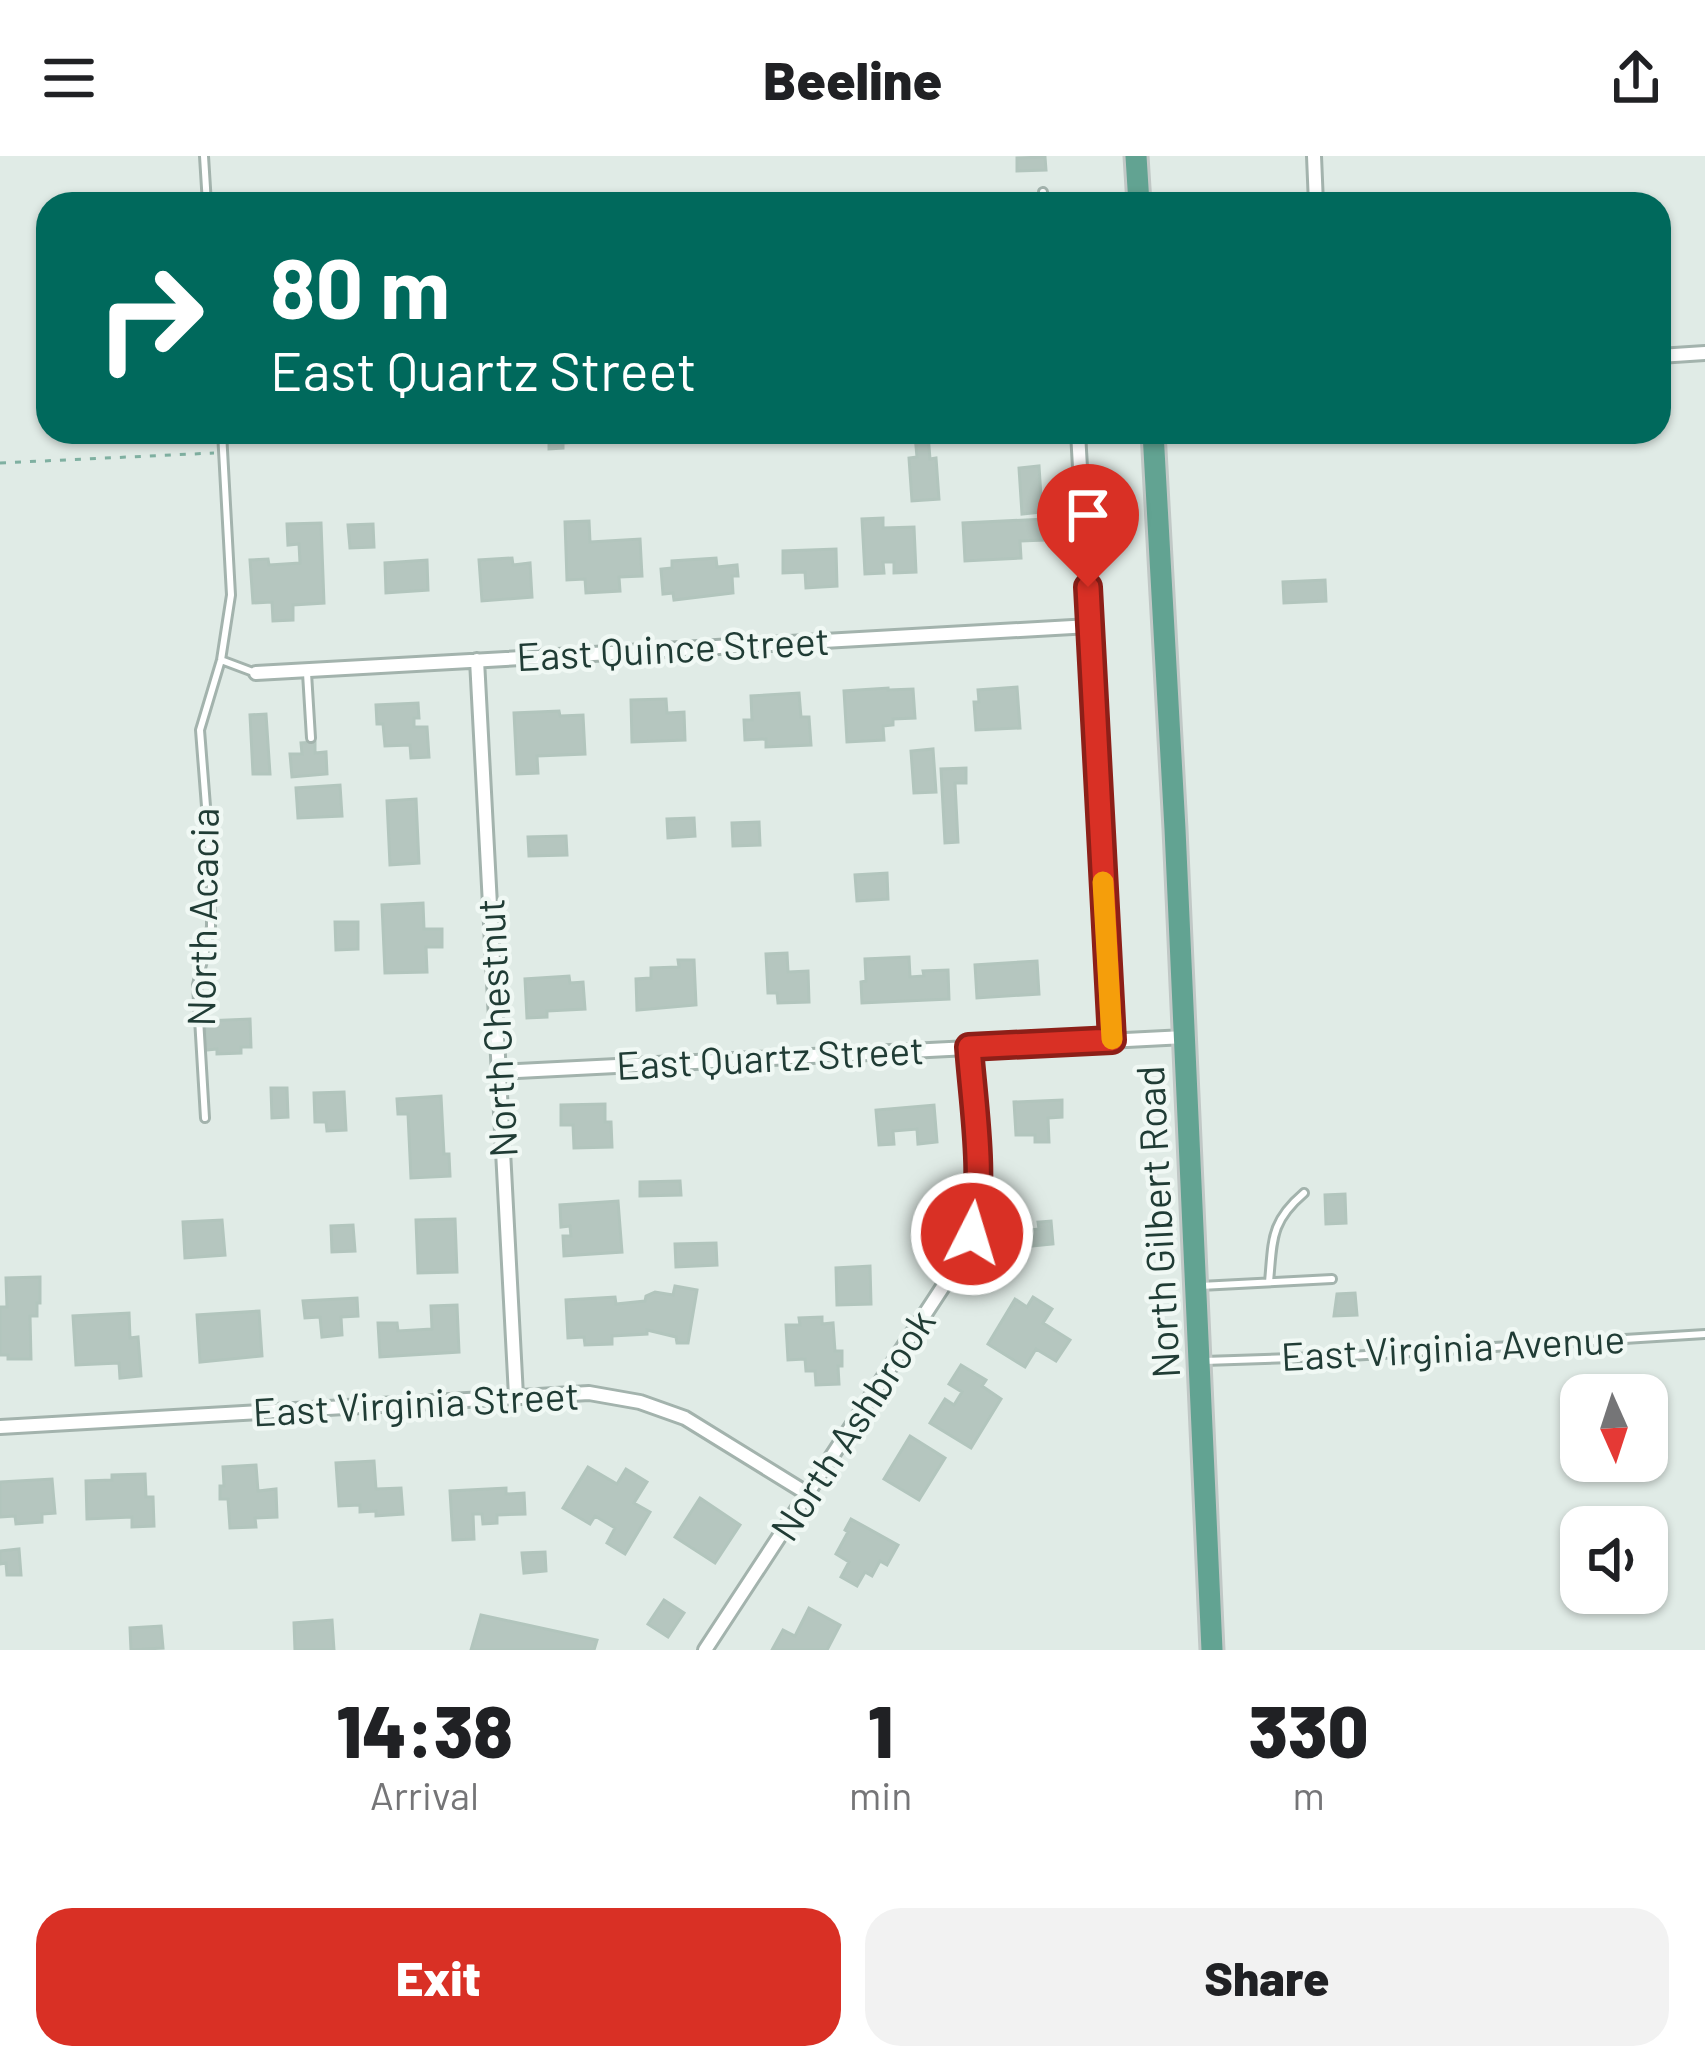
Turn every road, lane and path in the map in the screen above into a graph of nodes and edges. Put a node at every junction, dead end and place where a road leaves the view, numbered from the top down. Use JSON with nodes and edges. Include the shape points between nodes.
{"nodes":[{"id":1,"x":204,"y":156,"type":"edge"},
{"id":2,"x":1136,"y":156,"type":"edge"},
{"id":3,"x":1314,"y":156,"type":"edge"},
{"id":4,"x":206,"y":192,"type":"edge"},
{"id":5,"x":1138,"y":192,"type":"edge"},
{"id":6,"x":1316,"y":192,"type":"edge"},
{"id":7,"x":1705,"y":353,"type":"edge"},
{"id":8,"x":1671,"y":355,"type":"edge"},
{"id":9,"x":223,"y":444,"type":"edge"},
{"id":10,"x":1079,"y":444,"type":"edge"},
{"id":11,"x":1154,"y":444,"type":"edge"},
{"id":12,"x":223,"y":453,"type":"junction"},
{"id":13,"x":0,"y":463,"type":"edge"},
{"id":14,"x":1090,"y":626,"type":"junction"},
{"id":15,"x":221,"y":660,"type":"junction"},
{"id":16,"x":477,"y":660,"type":"junction"},
{"id":17,"x":307,"y":670,"type":"junction"},
{"id":18,"x":256,"y":673,"type":"joint"},
{"id":19,"x":311,"y":738,"type":"dead end"},
{"id":20,"x":1185,"y":1036,"type":"junction"},
{"id":21,"x":1112,"y":1040,"type":"junction"},
{"id":22,"x":969,"y":1047,"type":"junction"},
{"id":23,"x":499,"y":1072,"type":"junction"},
{"id":24,"x":205,"y":1118,"type":"dead end"},
{"id":25,"x":1304,"y":1193,"type":"dead end"},
{"id":26,"x":1332,"y":1279,"type":"dead end"},
{"id":27,"x":1269,"y":1282,"type":"junction"},
{"id":28,"x":1197,"y":1286,"type":"junction"},
{"id":29,"x":1705,"y":1334,"type":"edge"},
{"id":30,"x":1200,"y":1362,"type":"junction"},
{"id":31,"x":516,"y":1396,"type":"junction"},
{"id":32,"x":0,"y":1427,"type":"edge"},
{"id":33,"x":808,"y":1494,"type":"junction"},
{"id":34,"x":705,"y":1650,"type":"edge"},
{"id":35,"x":1212,"y":1650,"type":"edge"}],
"edges":[{"from":1,"to":4,"type":"lane"},
{"from":2,"to":5,"type":"main road"},
{"from":3,"to":6,"type":"street"},
{"from":7,"to":8,"type":"street"},
{"from":9,"to":12,"type":"lane","name":"North Acacia"},
{"from":10,"to":14,"type":"street","name":"North Gilbert Road"},
{"from":11,"to":20,"type":"main road","name":"North Gilbert Road"},
{"from":12,"to":13,"type":"path"},
{"from":12,"to":15,"type":"lane","name":"North Acacia","via":[[231,595]]},
{"from":14,"to":16,"type":"street","name":"East Quince Street"},
{"from":14,"to":21,"type":"street","name":"North Gilbert Road"},
{"from":15,"to":18,"type":"lane"},
{"from":15,"to":24,"type":"lane","name":"North Acacia","via":[[200,730],[212,870],[211,927],[197,985]]},
{"from":16,"to":17,"type":"street","name":"East Quince Street"},
{"from":16,"to":23,"type":"street","name":"North Chestnut"},
{"from":17,"to":18,"type":"street","name":"East Quince Street"},
{"from":17,"to":19,"type":"lane"},
{"from":20,"to":21,"type":"street","name":"East Quartz Street"},
{"from":20,"to":28,"type":"main road","name":"North Gilbert Road"},
{"from":21,"to":22,"type":"street","name":"East Quartz Street"},
{"from":22,"to":23,"type":"street","name":"East Quartz Street"},
{"from":22,"to":33,"type":"street","name":"North Ashbrook","via":[[978,1187],[972,1234]]},
{"from":23,"to":31,"type":"street","name":"North Chestnut"},
{"from":25,"to":27,"type":"lane","via":[[1279,1219]]},
{"from":26,"to":27,"type":"lane"},
{"from":27,"to":28,"type":"lane"},
{"from":28,"to":30,"type":"main road","name":"North Gilbert Road"},
{"from":29,"to":30,"type":"lane","name":"East Virginia Avenue"},
{"from":30,"to":35,"type":"main road","name":"North Gilbert Road"},
{"from":31,"to":32,"type":"street","name":"East Virginia Street"},
{"from":31,"to":33,"type":"street","name":"East Virginia Street","via":[[589,1393],[640,1402],[686,1418]]},
{"from":33,"to":34,"type":"street","name":"North Ashbrook"}]}
